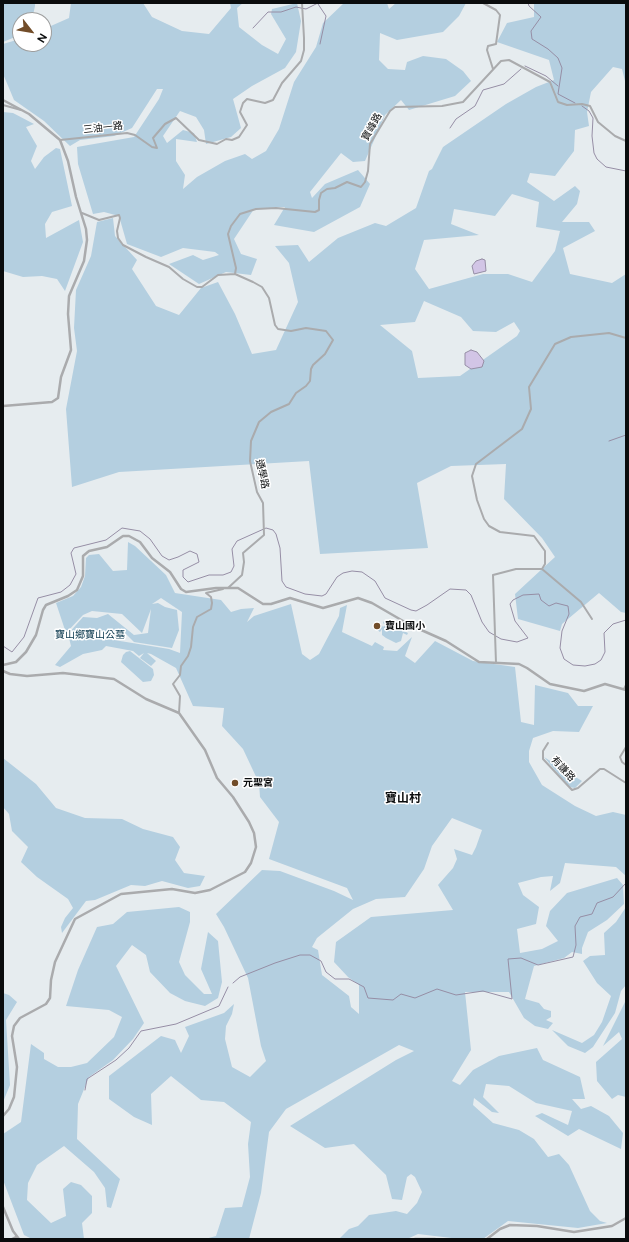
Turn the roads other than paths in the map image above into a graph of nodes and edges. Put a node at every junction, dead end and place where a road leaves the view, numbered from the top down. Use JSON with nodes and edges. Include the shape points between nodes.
{"nodes":[{"id":1,"x":302,"y":3,"type":"edge"},
{"id":2,"x":483,"y":3,"type":"edge"},
{"id":3,"x":493,"y":69,"type":"junction"},
{"id":4,"x":3,"y":100,"type":"edge"},
{"id":5,"x":3,"y":105,"type":"edge"},
{"id":6,"x":24,"y":111,"type":"junction"},
{"id":7,"x":60,"y":140,"type":"junction"},
{"id":8,"x":626,"y":141,"type":"edge"},
{"id":9,"x":82,"y":213,"type":"junction"},
{"id":10,"x":235,"y":274,"type":"junction"},
{"id":11,"x":626,"y":338,"type":"edge"},
{"id":12,"x":3,"y":406,"type":"edge"},
{"id":13,"x":542,"y":569,"type":"junction"},
{"id":14,"x":230,"y":587,"type":"junction"},
{"id":15,"x":592,"y":619,"type":"dead end"},
{"id":16,"x":496,"y":663,"type":"junction"},
{"id":17,"x":3,"y":665,"type":"edge"},
{"id":18,"x":3,"y":671,"type":"edge"},
{"id":19,"x":626,"y":685,"type":"edge"},
{"id":20,"x":625,"y":689,"type":"edge"},
{"id":21,"x":179,"y":713,"type":"junction"},
{"id":22,"x":548,"y":743,"type":"dead end"},
{"id":23,"x":626,"y":747,"type":"edge"},
{"id":24,"x":626,"y":765,"type":"edge"},
{"id":25,"x":626,"y":783,"type":"edge"},
{"id":26,"x":3,"y":1116,"type":"edge"},
{"id":27,"x":3,"y":1207,"type":"edge"},
{"id":28,"x":626,"y":1218,"type":"edge"},
{"id":29,"x":16,"y":1236,"type":"junction"},
{"id":30,"x":12,"y":1239,"type":"edge"},
{"id":31,"x":19,"y":1239,"type":"edge"},
{"id":32,"x":415,"y":1239,"type":"edge"},
{"id":33,"x":435,"y":1239,"type":"edge"},
{"id":34,"x":487,"y":1239,"type":"edge"}],
"edges":[{"from":1,"to":7,"type":"street","name":"三油一路","via":[[304,38],[301,61],[282,82],[273,100],[265,103],[247,99],[243,103],[240,112],[247,125],[239,137],[226,139],[217,144],[199,140],[176,118],[165,124],[153,138],[158,147],[154,149],[141,138],[127,133]]},
{"from":2,"to":3,"type":"street","via":[[500,15],[496,44],[488,46],[487,50]]},
{"from":3,"to":8,"type":"street","name":"寶峰路","via":[[505,60],[530,71],[550,82],[558,102],[590,106],[598,122],[615,136]]},
{"from":3,"to":10,"type":"street","name":"寶峰路","via":[[463,102],[442,106],[395,107],[390,110],[370,144],[368,171],[361,187],[347,182],[327,189],[321,193],[319,210],[314,212],[276,208],[256,209],[240,214],[228,234],[236,268]]},
{"from":4,"to":6,"type":"street"},
{"from":5,"to":6,"type":"street"},
{"from":6,"to":7,"type":"street"},
{"from":7,"to":9,"type":"street"},
{"from":9,"to":10,"type":"street","via":[[99,220],[118,215],[118,238],[123,245],[169,267],[198,287],[218,275]]},
{"from":9,"to":12,"type":"street","via":[[88,245],[69,296],[71,350],[62,373],[58,398],[52,402]]},
{"from":10,"to":14,"type":"street","name":"通學路","via":[[262,287],[269,298],[278,329],[291,331],[306,328],[326,331],[333,340],[325,354],[313,365],[310,382],[289,404],[271,412],[259,422],[251,441],[250,462],[256,492],[263,503],[264,535],[243,553],[242,575]]},
{"from":11,"to":13,"type":"street","via":[[609,333],[571,337],[555,344],[529,387],[531,409],[522,429],[476,464],[472,476],[477,500],[487,522],[500,532],[534,536],[544,551],[545,564]]},
{"from":13,"to":15,"type":"street","via":[[581,602]]},
{"from":13,"to":16,"type":"street","via":[[516,569],[493,575]]},
{"from":14,"to":16,"type":"street","via":[[238,588],[263,604],[290,598],[323,608],[354,598],[364,599],[410,625],[446,641],[479,662]]},
{"from":14,"to":17,"type":"street","via":[[184,591],[170,572],[152,558],[140,542],[123,536],[107,547],[89,551],[83,556],[83,576],[77,590],[46,605],[36,635],[26,652],[16,662]]},
{"from":14,"to":21,"type":"street","via":[[206,593],[211,597],[211,609],[197,618],[193,627],[190,652],[173,684],[180,696]]},
{"from":16,"to":20,"type":"street","via":[[521,665],[550,684],[584,691],[605,684]]},
{"from":18,"to":21,"type":"street","via":[[22,676],[63,673],[114,679],[146,699]]},
{"from":19,"to":20,"type":"street"},
{"from":21,"to":26,"type":"street","via":[[205,750],[217,778],[249,822],[256,841],[255,854],[240,876],[204,892],[189,893],[172,889],[121,894],[75,919],[55,962],[50,998],[46,1004],[20,1018],[14,1026],[12,1036],[17,1067],[14,1097]]},
{"from":22,"to":25,"type":"street","name":"有謙路","via":[[543,751],[543,759],[572,790],[578,788],[600,768]]},
{"from":23,"to":24,"type":"street","via":[[620,757]]},
{"from":27,"to":29,"type":"street"},
{"from":28,"to":34,"type":"street","via":[[612,1226],[574,1232],[537,1226],[510,1226],[500,1229]]},
{"from":29,"to":30,"type":"street"},
{"from":29,"to":31,"type":"street"},
{"from":32,"to":33,"type":"street"}]}
